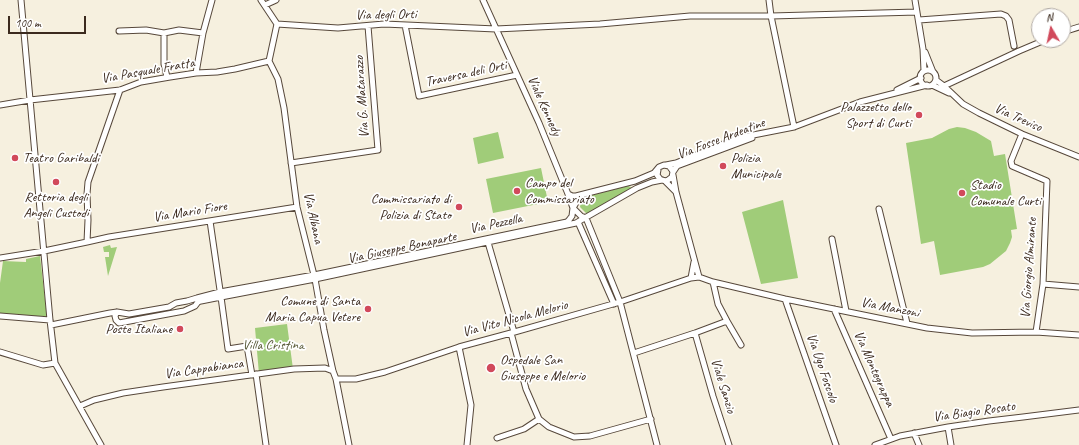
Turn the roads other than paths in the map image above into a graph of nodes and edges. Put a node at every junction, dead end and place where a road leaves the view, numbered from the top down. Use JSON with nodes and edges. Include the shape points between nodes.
{"nodes":[{"id":1,"x":21,"y":0,"type":"edge"},
{"id":2,"x":212,"y":0,"type":"edge"},
{"id":3,"x":261,"y":0,"type":"edge"},
{"id":4,"x":276,"y":0,"type":"edge"},
{"id":5,"x":483,"y":0,"type":"edge"},
{"id":6,"x":769,"y":0,"type":"edge"},
{"id":7,"x":915,"y":0,"type":"edge"},
{"id":8,"x":264,"y":5,"type":"junction"},
{"id":9,"x":917,"y":12,"type":"junction"},
{"id":10,"x":771,"y":16,"type":"junction"},
{"id":11,"x":919,"y":20,"type":"junction"},
{"id":12,"x":277,"y":24,"type":"junction"},
{"id":13,"x":405,"y":25,"type":"junction"},
{"id":14,"x":368,"y":26,"type":"junction"},
{"id":15,"x":496,"y":29,"type":"junction"},
{"id":16,"x":119,"y":31,"type":"dead end"},
{"id":17,"x":203,"y":33,"type":"junction"},
{"id":18,"x":164,"y":34,"type":"junction"},
{"id":19,"x":1014,"y":46,"type":"dead end"},
{"id":20,"x":1031,"y":46,"type":"edge"},
{"id":21,"x":923,"y":49,"type":"junction"},
{"id":22,"x":269,"y":61,"type":"junction"},
{"id":23,"x":924,"y":71,"type":"junction"},
{"id":24,"x":933,"y":72,"type":"junction"},
{"id":25,"x":196,"y":74,"type":"junction"},
{"id":26,"x":517,"y":75,"type":"junction"},
{"id":27,"x":167,"y":77,"type":"junction"},
{"id":28,"x":921,"y":78,"type":"junction"},
{"id":29,"x":931,"y":83,"type":"junction"},
{"id":30,"x":944,"y":86,"type":"junction"},
{"id":31,"x":120,"y":90,"type":"junction"},
{"id":32,"x":952,"y":94,"type":"junction"},
{"id":33,"x":885,"y":95,"type":"junction"},
{"id":34,"x":30,"y":100,"type":"junction"},
{"id":35,"x":0,"y":105,"type":"edge"},
{"id":36,"x":794,"y":128,"type":"junction"},
{"id":37,"x":778,"y":130,"type":"junction"},
{"id":38,"x":1022,"y":134,"type":"junction"},
{"id":39,"x":1079,"y":157,"type":"edge"},
{"id":40,"x":291,"y":163,"type":"junction"},
{"id":41,"x":666,"y":165,"type":"junction"},
{"id":42,"x":658,"y":170,"type":"junction"},
{"id":43,"x":673,"y":173,"type":"junction"},
{"id":44,"x":664,"y":180,"type":"junction"},
{"id":45,"x":634,"y":181,"type":"junction"},
{"id":46,"x":637,"y":188,"type":"junction"},
{"id":47,"x":676,"y":192,"type":"junction"},
{"id":48,"x":585,"y":193,"type":"junction"},
{"id":49,"x":568,"y":194,"type":"junction"},
{"id":50,"x":297,"y":207,"type":"junction"},
{"id":51,"x":573,"y":208,"type":"junction"},
{"id":52,"x":879,"y":209,"type":"dead end"},
{"id":53,"x":586,"y":218,"type":"junction"},
{"id":54,"x":210,"y":221,"type":"junction"},
{"id":55,"x":578,"y":222,"type":"junction"},
{"id":56,"x":832,"y":239,"type":"dead end"},
{"id":57,"x":488,"y":240,"type":"junction"},
{"id":58,"x":87,"y":242,"type":"junction"},
{"id":59,"x":44,"y":252,"type":"junction"},
{"id":60,"x":0,"y":258,"type":"edge"},
{"id":61,"x":695,"y":261,"type":"junction"},
{"id":62,"x":314,"y":277,"type":"junction"},
{"id":63,"x":700,"y":277,"type":"junction"},
{"id":64,"x":690,"y":278,"type":"junction"},
{"id":65,"x":713,"y":282,"type":"junction"},
{"id":66,"x":1043,"y":284,"type":"junction"},
{"id":67,"x":1079,"y":287,"type":"edge"},
{"id":68,"x":221,"y":297,"type":"junction"},
{"id":69,"x":785,"y":299,"type":"junction"},
{"id":70,"x":188,"y":301,"type":"junction"},
{"id":71,"x":620,"y":302,"type":"junction"},
{"id":72,"x":614,"y":304,"type":"junction"},
{"id":73,"x":191,"y":308,"type":"junction"},
{"id":74,"x":834,"y":309,"type":"junction"},
{"id":75,"x":846,"y":311,"type":"junction"},
{"id":76,"x":117,"y":312,"type":"junction"},
{"id":77,"x":0,"y":316,"type":"edge"},
{"id":78,"x":727,"y":322,"type":"junction"},
{"id":79,"x":50,"y":323,"type":"junction"},
{"id":80,"x":907,"y":323,"type":"junction"},
{"id":81,"x":1036,"y":332,"type":"junction"},
{"id":82,"x":512,"y":333,"type":"junction"},
{"id":83,"x":695,"y":333,"type":"junction"},
{"id":84,"x":1079,"y":335,"type":"edge"},
{"id":85,"x":740,"y":345,"type":"dead end"},
{"id":86,"x":459,"y":347,"type":"junction"},
{"id":87,"x":0,"y":352,"type":"edge"},
{"id":88,"x":634,"y":353,"type":"junction"},
{"id":89,"x":55,"y":363,"type":"junction"},
{"id":90,"x":333,"y":371,"type":"junction"},
{"id":91,"x":254,"y":375,"type":"junction"},
{"id":92,"x":336,"y":379,"type":"junction"},
{"id":93,"x":80,"y":406,"type":"junction"},
{"id":94,"x":1079,"y":410,"type":"edge"},
{"id":95,"x":539,"y":419,"type":"junction"},
{"id":96,"x":651,"y":419,"type":"junction"},
{"id":97,"x":948,"y":427,"type":"junction"},
{"id":98,"x":914,"y":433,"type":"junction"},
{"id":99,"x":497,"y":438,"type":"dead end"},
{"id":100,"x":891,"y":439,"type":"junction"},
{"id":101,"x":882,"y":444,"type":"edge"},
{"id":102,"x":101,"y":445,"type":"edge"},
{"id":103,"x":266,"y":445,"type":"edge"},
{"id":104,"x":349,"y":445,"type":"edge"},
{"id":105,"x":467,"y":445,"type":"edge"},
{"id":106,"x":657,"y":445,"type":"edge"},
{"id":107,"x":730,"y":445,"type":"edge"},
{"id":108,"x":836,"y":445,"type":"edge"},
{"id":109,"x":875,"y":445,"type":"edge"},
{"id":110,"x":919,"y":445,"type":"edge"},
{"id":111,"x":951,"y":445,"type":"edge"}],
"edges":[{"from":1,"to":34,"type":"street"},
{"from":2,"to":17,"type":"street"},
{"from":3,"to":8,"type":"street"},
{"from":4,"to":8,"type":"street"},
{"from":5,"to":15,"type":"street","name":"Viale Kennedy"},
{"from":6,"to":10,"type":"street"},
{"from":7,"to":9,"type":"street"},
{"from":8,"to":12,"type":"street"},
{"from":9,"to":10,"type":"street","name":"Via degli Orti"},
{"from":9,"to":11,"type":"street"},
{"from":10,"to":15,"type":"street","name":"Via degli Orti","via":[[690,16]]},
{"from":10,"to":36,"type":"street"},
{"from":11,"to":19,"type":"street","via":[[1001,14],[1010,20]]},
{"from":11,"to":21,"type":"street"},
{"from":12,"to":14,"type":"street","name":"Via degli Orti","via":[[338,28]]},
{"from":12,"to":22,"type":"street"},
{"from":13,"to":14,"type":"street","name":"Via degli Orti"},
{"from":13,"to":15,"type":"street","name":"Via degli Orti"},
{"from":13,"to":26,"type":"street","name":"Traversa deli Orti","via":[[419,96]]},
{"from":14,"to":40,"type":"street","name":"Via G. Matarazzo","via":[[378,150]]},
{"from":15,"to":26,"type":"street","name":"Viale Kennedy"},
{"from":16,"to":18,"type":"street","via":[[146,30]]},
{"from":17,"to":18,"type":"street","via":[[179,30]]},
{"from":17,"to":25,"type":"street"},
{"from":18,"to":27,"type":"street","via":[[164,64]]},
{"from":20,"to":30,"type":"street"},
{"from":21,"to":23,"type":"street"},
{"from":21,"to":24,"type":"street"},
{"from":22,"to":25,"type":"street","name":"Via Pasquale Fratta"},
{"from":22,"to":40,"type":"street","name":"Via Albana","via":[[278,79]]},
{"from":23,"to":24,"type":"street"},
{"from":23,"to":28,"type":"street"},
{"from":24,"to":29,"type":"street","via":[[936,76]]},
{"from":25,"to":27,"type":"street","name":"Via Pasquale Fratta"},
{"from":26,"to":49,"type":"street","name":"Viale Kennedy"},
{"from":27,"to":31,"type":"street","name":"Via Pasquale Fratta","via":[[141,82]]},
{"from":28,"to":29,"type":"street","via":[[922,83]]},
{"from":28,"to":33,"type":"street","name":"Via Fosse Ardeatine"},
{"from":29,"to":30,"type":"street","name":"Via Treviso"},
{"from":29,"to":32,"type":"street","name":"Via Treviso"},
{"from":29,"to":33,"type":"street","name":"Via Fosse Ardeatine"},
{"from":30,"to":32,"type":"street","name":"Via Treviso"},
{"from":31,"to":34,"type":"street","name":"Via Pasquale Fratta"},
{"from":31,"to":58,"type":"street","via":[[88,182]]},
{"from":32,"to":38,"type":"street","name":"Via Treviso","via":[[963,104]]},
{"from":33,"to":36,"type":"street","name":"Via Fosse Ardeatine"},
{"from":34,"to":35,"type":"street","name":"Via Pasquale Fratta"},
{"from":34,"to":59,"type":"street"},
{"from":36,"to":37,"type":"street","name":"Via Fosse Ardeatine"},
{"from":37,"to":41,"type":"street","name":"Via Fosse Ardeatine","via":[[738,138]]},
{"from":37,"to":43,"type":"street","name":"Via Fosse Ardeatine","via":[[677,166]]},
{"from":38,"to":39,"type":"street","name":"Via Treviso"},
{"from":38,"to":66,"type":"street","name":"Via Giorgio Almirante","via":[[1011,161],[1012,166],[1046,181]]},
{"from":40,"to":50,"type":"street","name":"Via Albana"},
{"from":41,"to":42,"type":"street","name":"Via Fosse Ardeatine"},
{"from":41,"to":43,"type":"street","name":"Via Fosse Ardeatine","via":[[671,167]]},
{"from":42,"to":44,"type":"street","via":[[658,177]]},
{"from":42,"to":45,"type":"street","name":"Via Fosse Ardeatine"},
{"from":43,"to":44,"type":"street","name":"Via Fosse Ardeatine","via":[[670,179]]},
{"from":43,"to":47,"type":"street"},
{"from":44,"to":46,"type":"street","name":"Via Fosse Ardeatine"},
{"from":44,"to":47,"type":"street"},
{"from":45,"to":46,"type":"street"},
{"from":45,"to":48,"type":"street","name":"Via Fosse Ardeatine"},
{"from":46,"to":53,"type":"street","name":"Via Fosse Ardeatine"},
{"from":47,"to":61,"type":"street"},
{"from":48,"to":49,"type":"street","name":"Via Fosse Ardeatine","via":[[572,196]]},
{"from":48,"to":51,"type":"street"},
{"from":49,"to":51,"type":"street","name":"Viale Kennedy"},
{"from":50,"to":54,"type":"street","name":"Via Mario Fiore"},
{"from":50,"to":62,"type":"street","name":"Via Albana"},
{"from":51,"to":53,"type":"street"},
{"from":51,"to":57,"type":"street","name":"Via Pezzella","via":[[572,216],[567,222]]},
{"from":52,"to":80,"type":"street"},
{"from":53,"to":55,"type":"street"},
{"from":53,"to":71,"type":"street"},
{"from":54,"to":58,"type":"street","name":"Via Mario Fiore"},
{"from":54,"to":68,"type":"street"},
{"from":55,"to":57,"type":"street"},
{"from":55,"to":72,"type":"street"},
{"from":56,"to":75,"type":"street"},
{"from":57,"to":62,"type":"street","name":"Via Pezzella"},
{"from":57,"to":82,"type":"street"},
{"from":58,"to":59,"type":"street","name":"Via Mario Fiore"},
{"from":59,"to":60,"type":"street","name":"Via Mario Fiore"},
{"from":59,"to":79,"type":"street"},
{"from":61,"to":63,"type":"street"},
{"from":61,"to":64,"type":"street"},
{"from":62,"to":68,"type":"street"},
{"from":62,"to":90,"type":"street","name":"Via Albana"},
{"from":63,"to":64,"type":"street","name":"Via Vito Nicola Melorio"},
{"from":63,"to":65,"type":"street","name":"Via Manzoni"},
{"from":64,"to":71,"type":"street","name":"Via Vito Nicola Melorio"},
{"from":65,"to":69,"type":"street","name":"Via Manzoni"},
{"from":65,"to":78,"type":"street","via":[[718,304]]},
{"from":66,"to":67,"type":"street"},
{"from":66,"to":81,"type":"street","name":"Via Giorgio Almirante"},
{"from":68,"to":70,"type":"street"},
{"from":68,"to":73,"type":"street","via":[[201,301]]},
{"from":68,"to":91,"type":"street","via":[[228,349],[247,346]]},
{"from":69,"to":74,"type":"street","name":"Via Manzoni"},
{"from":69,"to":108,"type":"street","name":"Via Ugo Foscolo"},
{"from":70,"to":73,"type":"street"},
{"from":70,"to":76,"type":"street","via":[[128,314]]},
{"from":71,"to":72,"type":"street","name":"Via Vito Nicola Melorio"},
{"from":71,"to":88,"type":"street"},
{"from":72,"to":82,"type":"street","name":"Via Vito Nicola Melorio"},
{"from":73,"to":76,"type":"street","via":[[119,323],[115,316]]},
{"from":74,"to":75,"type":"street","name":"Via Manzoni"},
{"from":74,"to":100,"type":"street","name":"Via Montegrappa"},
{"from":75,"to":80,"type":"street","name":"Via Manzoni"},
{"from":76,"to":79,"type":"street"},
{"from":77,"to":79,"type":"street"},
{"from":78,"to":83,"type":"street"},
{"from":78,"to":85,"type":"street"},
{"from":79,"to":89,"type":"street"},
{"from":80,"to":81,"type":"street","name":"Via Manzoni","via":[[927,328],[972,332]]},
{"from":81,"to":84,"type":"street","name":"Via Manzoni"},
{"from":82,"to":86,"type":"street","name":"Via Vito Nicola Melorio"},
{"from":82,"to":95,"type":"street","via":[[526,389]]},
{"from":83,"to":88,"type":"street"},
{"from":83,"to":107,"type":"street","name":"Viale Sanzio"},
{"from":86,"to":92,"type":"street","name":"Via Vito Nicola Melorio","via":[[384,372],[356,379]]},
{"from":86,"to":105,"type":"street","via":[[471,405]]},
{"from":87,"to":89,"type":"street","via":[[43,365]]},
{"from":88,"to":96,"type":"street"},
{"from":89,"to":93,"type":"street"},
{"from":90,"to":91,"type":"street","name":"Via Cappabianca","via":[[325,368],[294,369]]},
{"from":90,"to":92,"type":"street","name":"Via Albana"},
{"from":91,"to":93,"type":"street","name":"Via Cappabianca","via":[[123,393]]},
{"from":91,"to":103,"type":"street"},
{"from":92,"to":104,"type":"street","name":"Via Albana"},
{"from":93,"to":102,"type":"street"},
{"from":94,"to":97,"type":"street","name":"Via Biagio Rosato"},
{"from":95,"to":96,"type":"street","via":[[549,427],[574,436],[590,436]]},
{"from":95,"to":99,"type":"street","via":[[524,429]]},
{"from":96,"to":106,"type":"street"},
{"from":97,"to":98,"type":"street","name":"Via Biagio Rosato"},
{"from":97,"to":111,"type":"street"},
{"from":98,"to":100,"type":"street","name":"Via Biagio Rosato"},
{"from":98,"to":110,"type":"street"},
{"from":100,"to":101,"type":"street","name":"Via Biagio Rosato"},
{"from":101,"to":109,"type":"street","name":"Via Biagio Rosato"}]}
